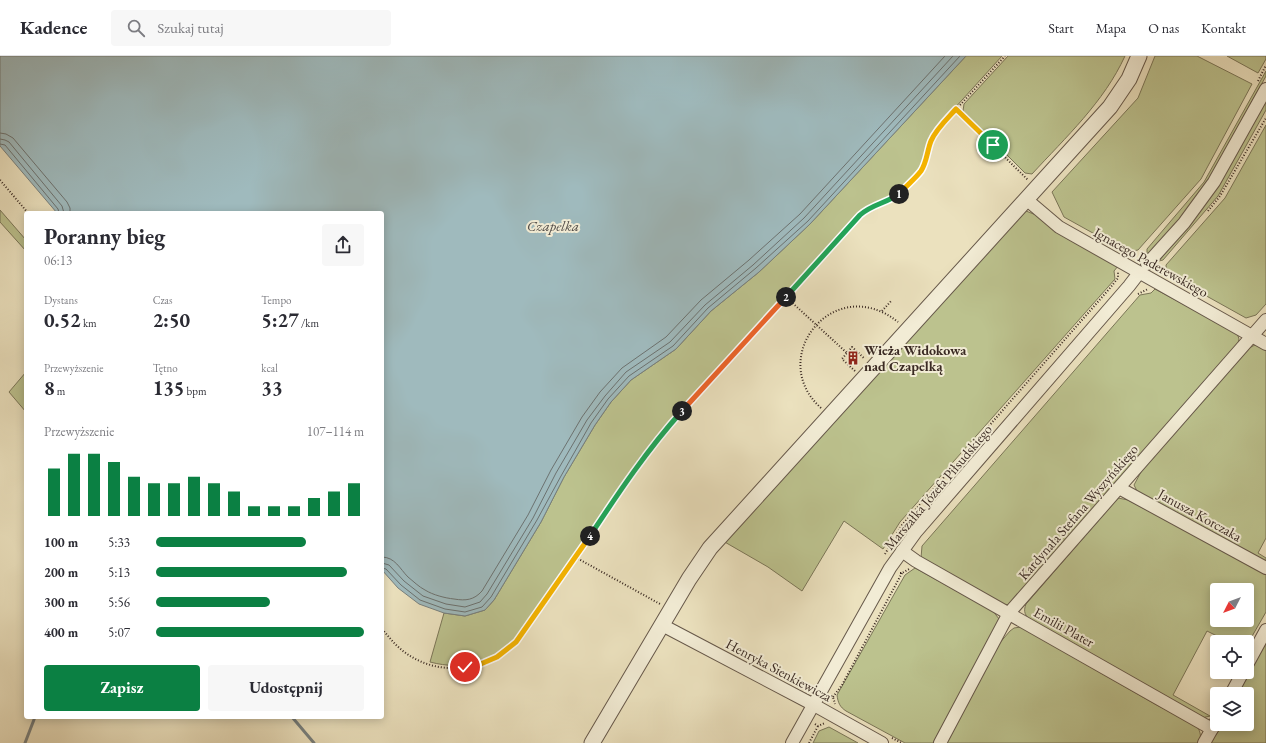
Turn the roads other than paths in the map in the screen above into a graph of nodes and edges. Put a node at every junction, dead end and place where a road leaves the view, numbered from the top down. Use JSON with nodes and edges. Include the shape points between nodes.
{"nodes":[{"id":1,"x":1139,"y":56,"type":"edge"},
{"id":2,"x":1266,"y":89,"type":"edge"},
{"id":3,"x":1026,"y":199,"type":"junction"},
{"id":4,"x":1143,"y":268,"type":"junction"},
{"id":5,"x":1266,"y":320,"type":"edge"},
{"id":6,"x":1252,"y":336,"type":"junction"},
{"id":7,"x":1266,"y":344,"type":"edge"},
{"id":8,"x":1119,"y":488,"type":"junction"},
{"id":9,"x":902,"y":551,"type":"junction"},
{"id":10,"x":1266,"y":568,"type":"edge"},
{"id":11,"x":1009,"y":614,"type":"junction"},
{"id":12,"x":662,"y":625,"type":"junction"},
{"id":13,"x":1266,"y":630,"type":"edge"},
{"id":14,"x":1254,"y":652,"type":"edge"},
{"id":15,"x":814,"y":705,"type":"junction"},
{"id":16,"x":1210,"y":721,"type":"edge"},
{"id":17,"x":1211,"y":731,"type":"edge"},
{"id":18,"x":592,"y":743,"type":"edge"},
{"id":19,"x":792,"y":743,"type":"edge"},
{"id":20,"x":882,"y":743,"type":"edge"},
{"id":21,"x":940,"y":743,"type":"edge"},
{"id":22,"x":1204,"y":743,"type":"edge"}],
"edges":[{"from":1,"to":3,"type":"street","via":[[1129,79],[1110,107]]},
{"from":2,"to":4,"type":"street","name":"Marszałka Józefa Piłsudskiego","via":[[1214,182],[1184,223]]},
{"from":3,"to":4,"type":"street","name":"Ignacego Paderewskiego","via":[[1059,228]]},
{"from":3,"to":12,"type":"street","via":[[710,548]]},
{"from":4,"to":6,"type":"street","name":"Ignacego Paderewskiego"},
{"from":4,"to":9,"type":"street","name":"Marszałka Józefa Piłsudskiego"},
{"from":5,"to":6,"type":"street","name":"Kardynała Stefana Wyszyńskiego"},
{"from":6,"to":7,"type":"street","name":"Ignacego Paderewskiego"},
{"from":6,"to":8,"type":"street","name":"Kardynała Stefana Wyszyńskiego"},
{"from":8,"to":10,"type":"street","name":"Janusza Korczaka"},
{"from":8,"to":11,"type":"street","name":"Kardynała Stefana Wyszyńskiego"},
{"from":9,"to":11,"type":"street","name":"Emilii Plater"},
{"from":9,"to":15,"type":"street","name":"Marszałka Józefa Piłsudskiego"},
{"from":11,"to":16,"type":"street","name":"Emilii Plater"},
{"from":11,"to":21,"type":"street","name":"Kardynała Stefana Wyszyńskiego"},
{"from":12,"to":15,"type":"street","name":"Henryka Sienkiewicza"},
{"from":12,"to":18,"type":"street"},
{"from":13,"to":14,"type":"street"},
{"from":15,"to":19,"type":"street","name":"Marszałka Józefa Piłsudskiego"},
{"from":15,"to":20,"type":"street","name":"Henryka Sienkiewicza"},
{"from":17,"to":22,"type":"street"}]}
